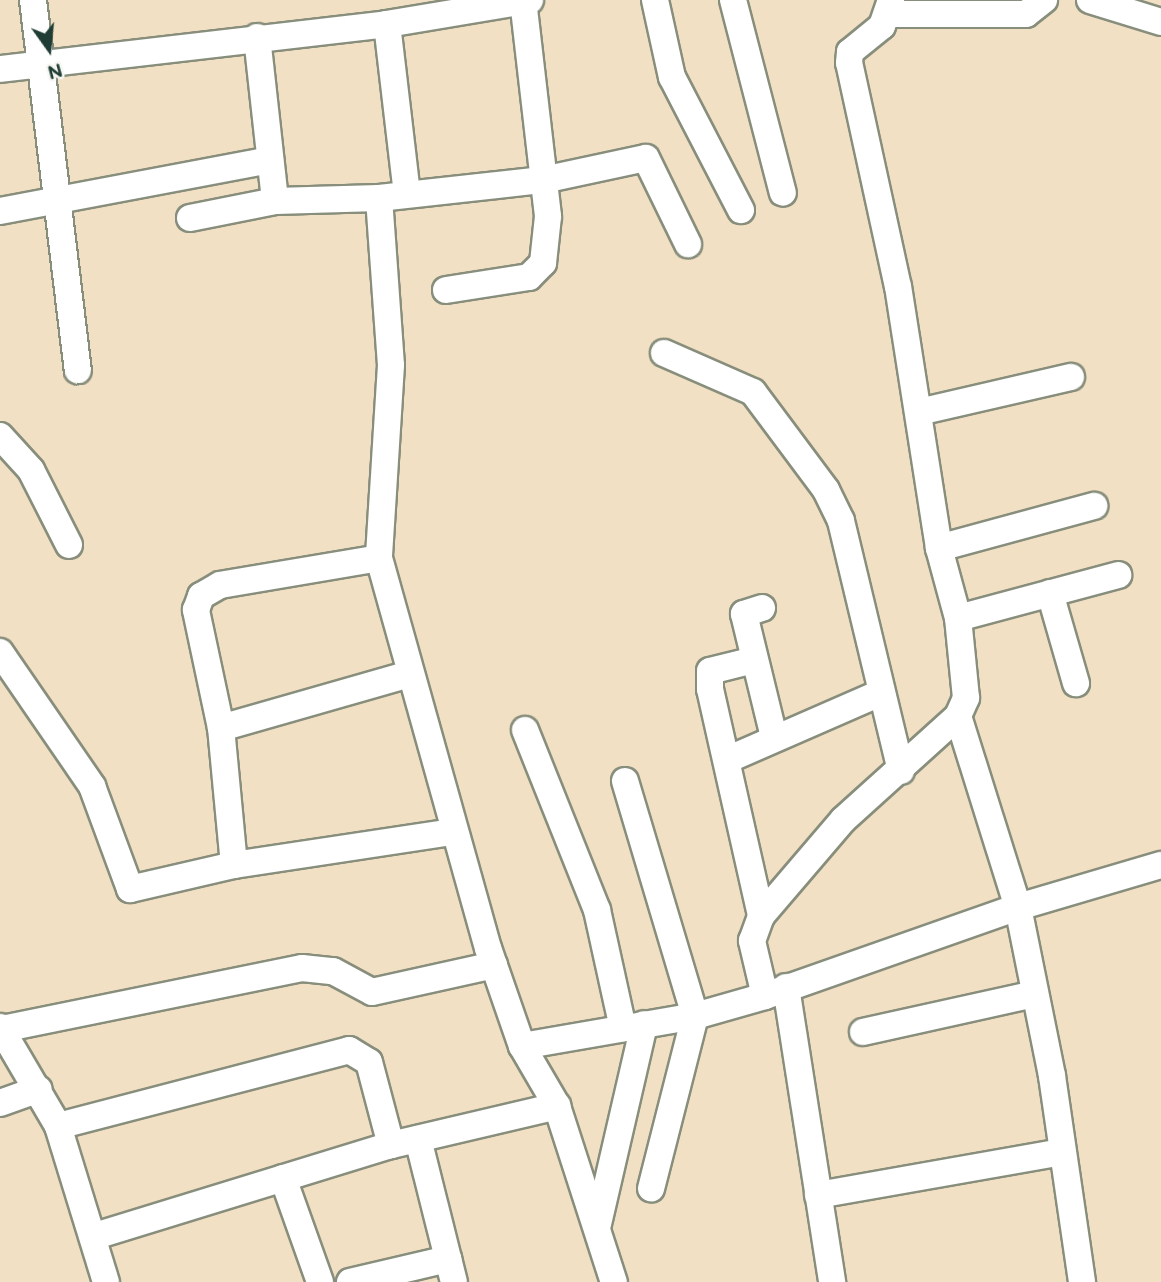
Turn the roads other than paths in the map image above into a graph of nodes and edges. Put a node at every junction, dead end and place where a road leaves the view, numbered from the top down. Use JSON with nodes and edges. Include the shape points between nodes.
{"nodes":[{"id":1,"x":33,"y":0,"type":"edge"},
{"id":2,"x":526,"y":0,"type":"edge"},
{"id":3,"x":655,"y":0,"type":"edge"},
{"id":4,"x":733,"y":0,"type":"edge"},
{"id":5,"x":1044,"y":0,"type":"edge"},
{"id":6,"x":1090,"y":0,"type":"edge"},
{"id":7,"x":890,"y":7,"type":"edge"},
{"id":8,"x":1161,"y":22,"type":"edge"},
{"id":9,"x":387,"y":24,"type":"junction"},
{"id":10,"x":257,"y":37,"type":"junction"},
{"id":11,"x":39,"y":61,"type":"junction"},
{"id":12,"x":0,"y":69,"type":"edge"},
{"id":13,"x":270,"y":160,"type":"junction"},
{"id":14,"x":543,"y":180,"type":"junction"},
{"id":15,"x":407,"y":193,"type":"junction"},
{"id":16,"x":783,"y":193,"type":"dead end"},
{"id":17,"x":55,"y":198,"type":"junction"},
{"id":18,"x":379,"y":198,"type":"junction"},
{"id":19,"x":275,"y":201,"type":"junction"},
{"id":20,"x":740,"y":210,"type":"dead end"},
{"id":21,"x":0,"y":211,"type":"edge"},
{"id":22,"x":190,"y":218,"type":"dead end"},
{"id":23,"x":688,"y":244,"type":"dead end"},
{"id":24,"x":446,"y":290,"type":"dead end"},
{"id":25,"x":664,"y":353,"type":"dead end"},
{"id":26,"x":78,"y":370,"type":"dead end"},
{"id":27,"x":1071,"y":377,"type":"dead end"},
{"id":28,"x":919,"y":412,"type":"junction"},
{"id":29,"x":0,"y":436,"type":"edge"},
{"id":30,"x":1094,"y":506,"type":"dead end"},
{"id":31,"x":68,"y":545,"type":"dead end"},
{"id":32,"x":939,"y":548,"type":"junction"},
{"id":33,"x":379,"y":558,"type":"junction"},
{"id":34,"x":1118,"y":575,"type":"dead end"},
{"id":35,"x":1050,"y":593,"type":"junction"},
{"id":36,"x":762,"y":608,"type":"dead end"},
{"id":37,"x":958,"y":618,"type":"junction"},
{"id":38,"x":754,"y":660,"type":"junction"},
{"id":39,"x":4,"y":663,"type":"edge"},
{"id":40,"x":410,"y":674,"type":"junction"},
{"id":41,"x":1076,"y":683,"type":"dead end"},
{"id":42,"x":880,"y":693,"type":"junction"},
{"id":43,"x":958,"y":716,"type":"junction"},
{"id":44,"x":221,"y":728,"type":"junction"},
{"id":45,"x":525,"y":730,"type":"dead end"},
{"id":46,"x":774,"y":737,"type":"junction"},
{"id":47,"x":727,"y":760,"type":"junction"},
{"id":48,"x":901,"y":771,"type":"junction"},
{"id":49,"x":625,"y":781,"type":"dead end"},
{"id":50,"x":453,"y":832,"type":"junction"},
{"id":51,"x":234,"y":865,"type":"junction"},
{"id":52,"x":1160,"y":868,"type":"edge"},
{"id":53,"x":1018,"y":907,"type":"junction"},
{"id":54,"x":761,"y":916,"type":"junction"},
{"id":55,"x":494,"y":965,"type":"junction"},
{"id":56,"x":776,"y":992,"type":"junction"},
{"id":57,"x":1035,"y":994,"type":"junction"},
{"id":58,"x":695,"y":1016,"type":"junction"},
{"id":59,"x":634,"y":1026,"type":"junction"},
{"id":60,"x":1,"y":1028,"type":"edge"},
{"id":61,"x":863,"y":1032,"type":"dead end"},
{"id":62,"x":522,"y":1046,"type":"junction"},
{"id":63,"x":39,"y":1089,"type":"junction"},
{"id":64,"x":0,"y":1103,"type":"edge"},
{"id":65,"x":557,"y":1106,"type":"junction"},
{"id":66,"x":58,"y":1126,"type":"junction"},
{"id":67,"x":418,"y":1139,"type":"junction"},
{"id":68,"x":391,"y":1145,"type":"junction"},
{"id":69,"x":1060,"y":1152,"type":"junction"},
{"id":70,"x":283,"y":1178,"type":"junction"},
{"id":71,"x":651,"y":1188,"type":"dead end"},
{"id":72,"x":818,"y":1195,"type":"junction"},
{"id":73,"x":598,"y":1224,"type":"junction"},
{"id":74,"x":95,"y":1236,"type":"junction"},
{"id":75,"x":451,"y":1270,"type":"edge"},
{"id":76,"x":106,"y":1282,"type":"edge"},
{"id":77,"x":320,"y":1282,"type":"edge"},
{"id":78,"x":350,"y":1282,"type":"edge"},
{"id":79,"x":614,"y":1282,"type":"edge"},
{"id":80,"x":832,"y":1282,"type":"edge"},
{"id":81,"x":1082,"y":1282,"type":"edge"}],
"edges":[{"from":1,"to":11,"type":"street"},
{"from":2,"to":9,"type":"street"},
{"from":2,"to":14,"type":"street"},
{"from":3,"to":20,"type":"street","via":[[672,77]]},
{"from":4,"to":16,"type":"street"},
{"from":5,"to":7,"type":"street","via":[[1026,14]]},
{"from":6,"to":8,"type":"street"},
{"from":7,"to":28,"type":"street","via":[[850,52],[849,63]]},
{"from":9,"to":10,"type":"street"},
{"from":9,"to":15,"type":"street"},
{"from":10,"to":11,"type":"street"},
{"from":10,"to":13,"type":"street"},
{"from":11,"to":12,"type":"street"},
{"from":11,"to":17,"type":"street"},
{"from":13,"to":17,"type":"street"},
{"from":13,"to":19,"type":"street"},
{"from":14,"to":15,"type":"street"},
{"from":14,"to":23,"type":"street","via":[[646,158]]},
{"from":14,"to":24,"type":"street","via":[[548,216],[539,271]]},
{"from":15,"to":18,"type":"street"},
{"from":17,"to":21,"type":"street"},
{"from":17,"to":26,"type":"street","via":[[68,261]]},
{"from":18,"to":19,"type":"street"},
{"from":18,"to":33,"type":"street","via":[[391,365]]},
{"from":19,"to":22,"type":"street"},
{"from":25,"to":42,"type":"street","via":[[753,392],[826,490],[841,521]]},
{"from":27,"to":28,"type":"street"},
{"from":28,"to":32,"type":"street"},
{"from":29,"to":31,"type":"street","via":[[31,470]]},
{"from":30,"to":32,"type":"street"},
{"from":32,"to":37,"type":"street"},
{"from":33,"to":40,"type":"street"},
{"from":33,"to":44,"type":"street","via":[[220,585],[201,596],[196,610]]},
{"from":34,"to":35,"type":"street"},
{"from":35,"to":37,"type":"street"},
{"from":35,"to":41,"type":"street"},
{"from":36,"to":38,"type":"street","via":[[744,614]]},
{"from":37,"to":43,"type":"street","via":[[966,698]]},
{"from":38,"to":46,"type":"street"},
{"from":38,"to":47,"type":"street","via":[[710,671]]},
{"from":39,"to":51,"type":"street","via":[[92,786],[130,889]]},
{"from":40,"to":44,"type":"street"},
{"from":40,"to":50,"type":"street"},
{"from":42,"to":46,"type":"street"},
{"from":42,"to":48,"type":"street"},
{"from":43,"to":48,"type":"street"},
{"from":43,"to":53,"type":"street"},
{"from":44,"to":51,"type":"street"},
{"from":45,"to":59,"type":"street","via":[[597,910]]},
{"from":46,"to":47,"type":"street"},
{"from":47,"to":54,"type":"street"},
{"from":48,"to":54,"type":"street","via":[[843,820]]},
{"from":49,"to":58,"type":"street"},
{"from":50,"to":51,"type":"street"},
{"from":50,"to":55,"type":"street"},
{"from":52,"to":53,"type":"street"},
{"from":53,"to":56,"type":"street"},
{"from":53,"to":57,"type":"street"},
{"from":54,"to":56,"type":"street","via":[[752,942]]},
{"from":55,"to":60,"type":"street","via":[[373,992],[333,971],[302,968]]},
{"from":55,"to":62,"type":"street"},
{"from":56,"to":58,"type":"street"},
{"from":56,"to":72,"type":"street"},
{"from":57,"to":61,"type":"street"},
{"from":57,"to":69,"type":"street"},
{"from":58,"to":59,"type":"street"},
{"from":58,"to":71,"type":"street"},
{"from":59,"to":62,"type":"street"},
{"from":59,"to":73,"type":"street"},
{"from":60,"to":63,"type":"street"},
{"from":62,"to":65,"type":"street"},
{"from":63,"to":64,"type":"street"},
{"from":63,"to":66,"type":"street"},
{"from":65,"to":67,"type":"street"},
{"from":65,"to":73,"type":"street"},
{"from":66,"to":68,"type":"street","via":[[349,1050],[369,1062]]},
{"from":66,"to":74,"type":"street"},
{"from":67,"to":68,"type":"street"},
{"from":67,"to":75,"type":"street"},
{"from":68,"to":70,"type":"street"},
{"from":69,"to":72,"type":"street"},
{"from":69,"to":81,"type":"street"},
{"from":70,"to":74,"type":"street"},
{"from":70,"to":77,"type":"street"},
{"from":72,"to":80,"type":"street"},
{"from":73,"to":79,"type":"street"},
{"from":74,"to":76,"type":"street"},
{"from":75,"to":78,"type":"street"}]}
